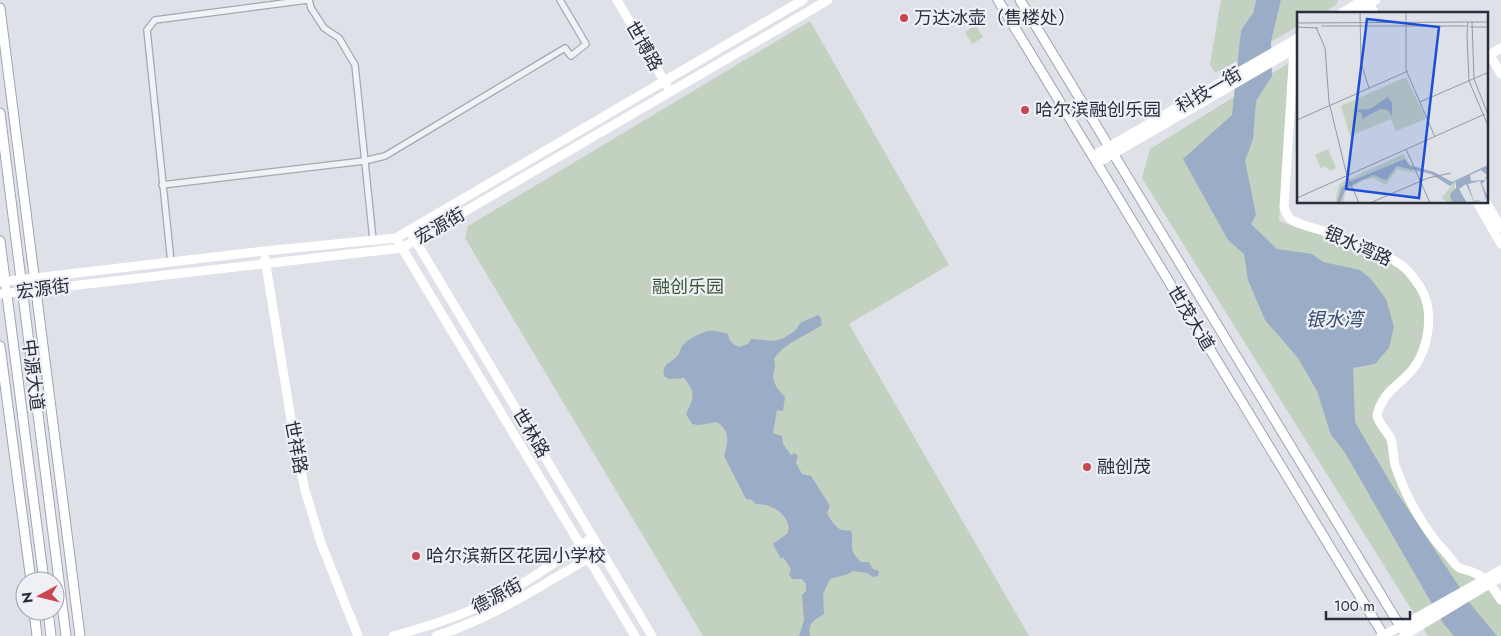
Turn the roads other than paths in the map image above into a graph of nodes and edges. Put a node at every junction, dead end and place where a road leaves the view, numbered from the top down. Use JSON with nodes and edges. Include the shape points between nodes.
{"nodes":[{"id":1,"x":308,"y":0,"type":"edge"},
{"id":2,"x":560,"y":0,"type":"edge"},
{"id":3,"x":617,"y":0,"type":"edge"},
{"id":4,"x":622,"y":0,"type":"edge"},
{"id":5,"x":803,"y":0,"type":"edge"},
{"id":6,"x":828,"y":0,"type":"edge"},
{"id":7,"x":998,"y":0,"type":"edge"},
{"id":8,"x":1020,"y":0,"type":"edge"},
{"id":9,"x":1364,"y":4,"type":"edge"},
{"id":10,"x":0,"y":8,"type":"edge"},
{"id":11,"x":1345,"y":12,"type":"edge"},
{"id":12,"x":1294,"y":47,"type":"edge"},
{"id":13,"x":1501,"y":48,"type":"edge"},
{"id":14,"x":1492,"y":58,"type":"edge"},
{"id":15,"x":1501,"y":74,"type":"edge"},
{"id":16,"x":666,"y":80,"type":"junction"},
{"id":17,"x":673,"y":90,"type":"junction"},
{"id":18,"x":0,"y":113,"type":"edge"},
{"id":19,"x":1111,"y":150,"type":"junction"},
{"id":20,"x":1095,"y":160,"type":"junction"},
{"id":21,"x":364,"y":161,"type":"junction"},
{"id":22,"x":162,"y":185,"type":"junction"},
{"id":23,"x":1477,"y":204,"type":"edge"},
{"id":24,"x":1487,"y":204,"type":"edge"},
{"id":25,"x":1501,"y":228,"type":"edge"},
{"id":26,"x":409,"y":231,"type":"junction"},
{"id":27,"x":396,"y":238,"type":"junction"},
{"id":28,"x":374,"y":240,"type":"junction"},
{"id":29,"x":415,"y":240,"type":"junction"},
{"id":30,"x":0,"y":241,"type":"edge"},
{"id":31,"x":1501,"y":244,"type":"edge"},
{"id":32,"x":402,"y":248,"type":"junction"},
{"id":33,"x":264,"y":251,"type":"junction"},
{"id":34,"x":171,"y":262,"type":"junction"},
{"id":35,"x":265,"y":263,"type":"junction"},
{"id":36,"x":34,"y":278,"type":"junction"},
{"id":37,"x":21,"y":279,"type":"junction"},
{"id":38,"x":3,"y":282,"type":"edge"},
{"id":39,"x":36,"y":289,"type":"junction"},
{"id":40,"x":22,"y":291,"type":"junction"},
{"id":41,"x":3,"y":293,"type":"edge"},
{"id":42,"x":0,"y":346,"type":"edge"},
{"id":43,"x":593,"y":537,"type":"junction"},
{"id":44,"x":580,"y":545,"type":"junction"},
{"id":45,"x":601,"y":550,"type":"junction"},
{"id":46,"x":588,"y":558,"type":"junction"},
{"id":47,"x":1501,"y":570,"type":"edge"},
{"id":48,"x":30,"y":571,"type":"edge"},
{"id":49,"x":43,"y":571,"type":"edge"},
{"id":50,"x":1501,"y":577,"type":"edge"},
{"id":51,"x":1488,"y":581,"type":"junction"},
{"id":52,"x":1501,"y":600,"type":"edge"},
{"id":53,"x":36,"y":621,"type":"edge"},
{"id":54,"x":49,"y":621,"type":"edge"},
{"id":55,"x":1403,"y":634,"type":"edge"},
{"id":56,"x":38,"y":636,"type":"edge"},
{"id":57,"x":51,"y":636,"type":"edge"},
{"id":58,"x":66,"y":636,"type":"edge"},
{"id":59,"x":80,"y":636,"type":"edge"},
{"id":60,"x":358,"y":636,"type":"edge"},
{"id":61,"x":392,"y":636,"type":"edge"},
{"id":62,"x":436,"y":636,"type":"edge"},
{"id":63,"x":635,"y":636,"type":"edge"},
{"id":64,"x":652,"y":636,"type":"edge"},
{"id":65,"x":1383,"y":636,"type":"edge"}],
"edges":[{"from":1,"to":21,"type":"street","via":[[324,28],[339,38],[355,65]]},
{"from":1,"to":22,"type":"street","via":[[155,20],[147,30]]},
{"from":2,"to":21,"type":"street","via":[[586,44],[571,56],[565,48],[385,156]]},
{"from":3,"to":16,"type":"main road","name":"世博路"},
{"from":4,"to":16,"type":"main road","name":"世博路"},
{"from":5,"to":16,"type":"main road","name":"宏源街"},
{"from":6,"to":17,"type":"main road","name":"宏源街"},
{"from":7,"to":20,"type":"main road","name":"世茂大道"},
{"from":8,"to":19,"type":"main road","name":"世茂大道"},
{"from":9,"to":11,"type":"main road"},
{"from":10,"to":36,"type":"main road"},
{"from":12,"to":19,"type":"main road","name":"科技一街"},
{"from":12,"to":51,"type":"main road","name":"银水湾路","via":[[1284,207],[1292,220],[1378,252],[1405,269],[1421,289],[1429,320],[1424,347],[1412,370],[1384,397],[1377,417],[1391,440],[1392,456],[1408,499],[1439,546],[1459,568]]},
{"from":13,"to":14,"type":"main road"},
{"from":14,"to":15,"type":"main road"},
{"from":16,"to":17,"type":"main road","name":"世博路"},
{"from":16,"to":26,"type":"main road","name":"宏源街"},
{"from":17,"to":29,"type":"main road","name":"宏源街"},
{"from":18,"to":37,"type":"main road","name":"中源大道"},
{"from":19,"to":20,"type":"main road","name":"科技一街"},
{"from":19,"to":55,"type":"main road","name":"世茂大道"},
{"from":20,"to":65,"type":"main road","name":"世茂大道"},
{"from":21,"to":22,"type":"street"},
{"from":21,"to":28,"type":"street"},
{"from":22,"to":34,"type":"street"},
{"from":23,"to":31,"type":"main road"},
{"from":24,"to":25,"type":"main road"},
{"from":26,"to":27,"type":"main road","name":"宏源街"},
{"from":26,"to":29,"type":"main road","name":"世林路"},
{"from":27,"to":28,"type":"main road","name":"宏源街"},
{"from":27,"to":32,"type":"main road","name":"世林路"},
{"from":28,"to":33,"type":"main road","name":"宏源街"},
{"from":29,"to":32,"type":"main road","name":"宏源街"},
{"from":29,"to":43,"type":"main road","name":"世林路"},
{"from":30,"to":38,"type":"main road","name":"中源大道"},
{"from":32,"to":35,"type":"main road","name":"宏源街"},
{"from":32,"to":44,"type":"main road","name":"世林路"},
{"from":33,"to":34,"type":"main road","name":"宏源街"},
{"from":33,"to":35,"type":"main road","name":"世祥路"},
{"from":34,"to":36,"type":"main road","name":"宏源街"},
{"from":35,"to":39,"type":"main road","name":"宏源街"},
{"from":35,"to":60,"type":"main road","name":"世祥路","via":[[305,490],[321,543]]},
{"from":36,"to":37,"type":"main road","name":"宏源街"},
{"from":36,"to":39,"type":"main road"},
{"from":37,"to":38,"type":"main road","name":"宏源街"},
{"from":37,"to":40,"type":"main road","name":"中源大道"},
{"from":38,"to":41,"type":"main road","name":"中源大道"},
{"from":39,"to":40,"type":"main road","name":"宏源街"},
{"from":39,"to":59,"type":"main road"},
{"from":40,"to":41,"type":"main road","name":"宏源街"},
{"from":40,"to":58,"type":"main road","name":"中源大道"},
{"from":41,"to":49,"type":"main road","name":"中源大道"},
{"from":42,"to":48,"type":"main road"},
{"from":43,"to":44,"type":"main road","name":"德源街"},
{"from":43,"to":45,"type":"main road","name":"世林路"},
{"from":44,"to":46,"type":"main road","name":"世林路"},
{"from":44,"to":61,"type":"main road","name":"德源街","via":[[494,600],[452,619]]},
{"from":45,"to":46,"type":"main road","name":"德源街"},
{"from":45,"to":64,"type":"main road","name":"世林路"},
{"from":46,"to":62,"type":"main road","name":"德源街","via":[[487,616]]},
{"from":46,"to":63,"type":"main road","name":"世林路"},
{"from":47,"to":51,"type":"main road"},
{"from":50,"to":51,"type":"main road"},
{"from":51,"to":52,"type":"main road"},
{"from":51,"to":55,"type":"main road"},
{"from":53,"to":56,"type":"main road"},
{"from":54,"to":57,"type":"main road"},
{"from":55,"to":65,"type":"main road"}]}
